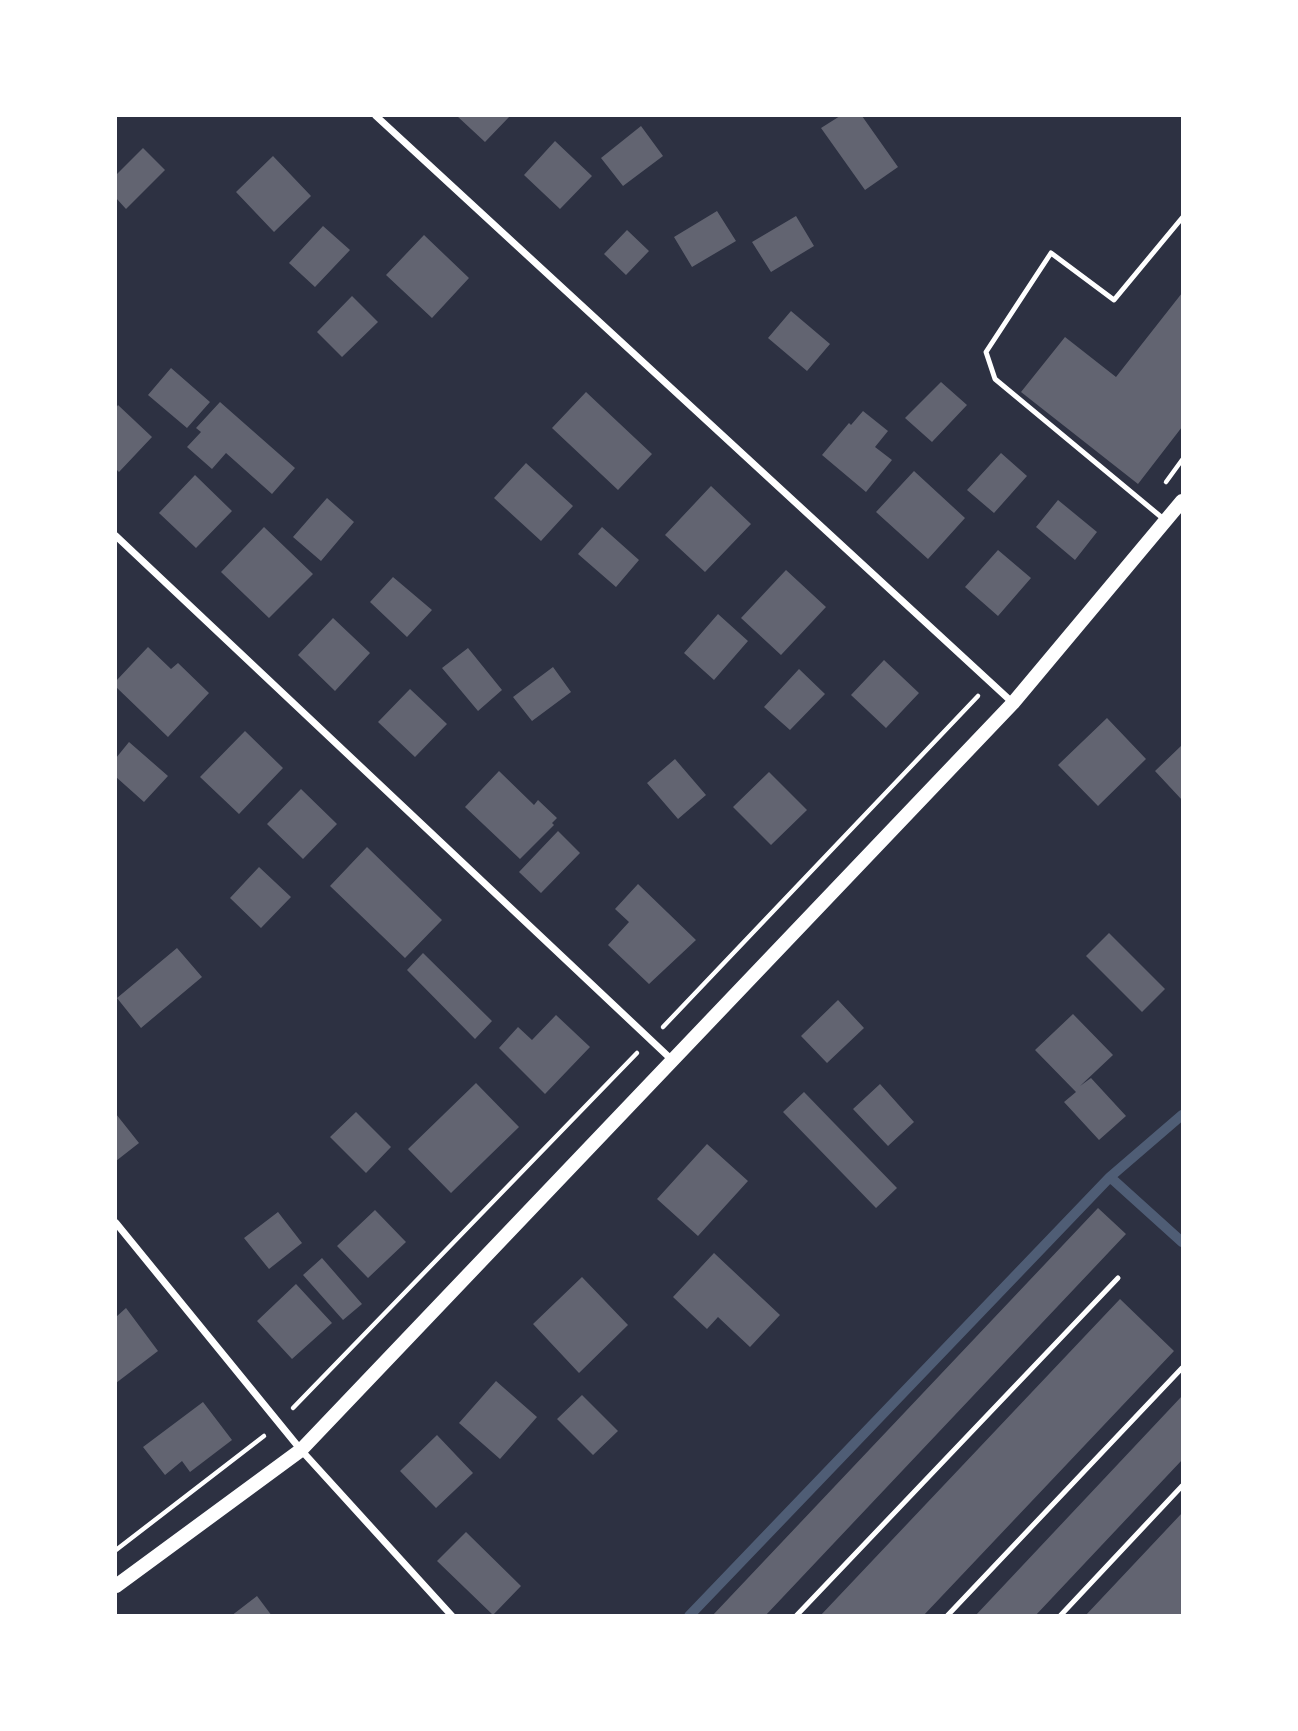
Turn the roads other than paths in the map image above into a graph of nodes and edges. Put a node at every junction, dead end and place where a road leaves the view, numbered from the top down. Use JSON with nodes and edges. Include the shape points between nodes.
{"nodes":[{"id":1,"x":376,"y":116,"type":"edge"},
{"id":2,"x":1182,"y":218,"type":"edge"},
{"id":3,"x":1182,"y":501,"type":"edge"},
{"id":4,"x":1166,"y":521,"type":"junction"},
{"id":5,"x":116,"y":536,"type":"edge"},
{"id":6,"x":1013,"y":703,"type":"junction"},
{"id":7,"x":672,"y":1060,"type":"junction"},
{"id":8,"x":116,"y":1223,"type":"edge"},
{"id":9,"x":1118,"y":1278,"type":"dead end"},
{"id":10,"x":1182,"y":1368,"type":"edge"},
{"id":11,"x":301,"y":1450,"type":"junction"},
{"id":12,"x":1182,"y":1486,"type":"edge"},
{"id":13,"x":116,"y":1586,"type":"edge"},
{"id":14,"x":452,"y":1615,"type":"edge"},
{"id":15,"x":796,"y":1615,"type":"edge"},
{"id":16,"x":947,"y":1615,"type":"edge"},
{"id":17,"x":1060,"y":1615,"type":"edge"}],
"edges":[{"from":1,"to":6,"type":"street"},
{"from":2,"to":4,"type":"lane","via":[[1114,300],[1051,253],[986,352],[995,379]]},
{"from":3,"to":4,"type":"main road"},
{"from":4,"to":6,"type":"main road"},
{"from":5,"to":7,"type":"street"},
{"from":6,"to":7,"type":"main road"},
{"from":7,"to":11,"type":"main road"},
{"from":8,"to":11,"type":"street"},
{"from":9,"to":15,"type":"lane"},
{"from":10,"to":16,"type":"lane"},
{"from":11,"to":13,"type":"main road"},
{"from":11,"to":14,"type":"street"},
{"from":12,"to":17,"type":"lane"}]}
